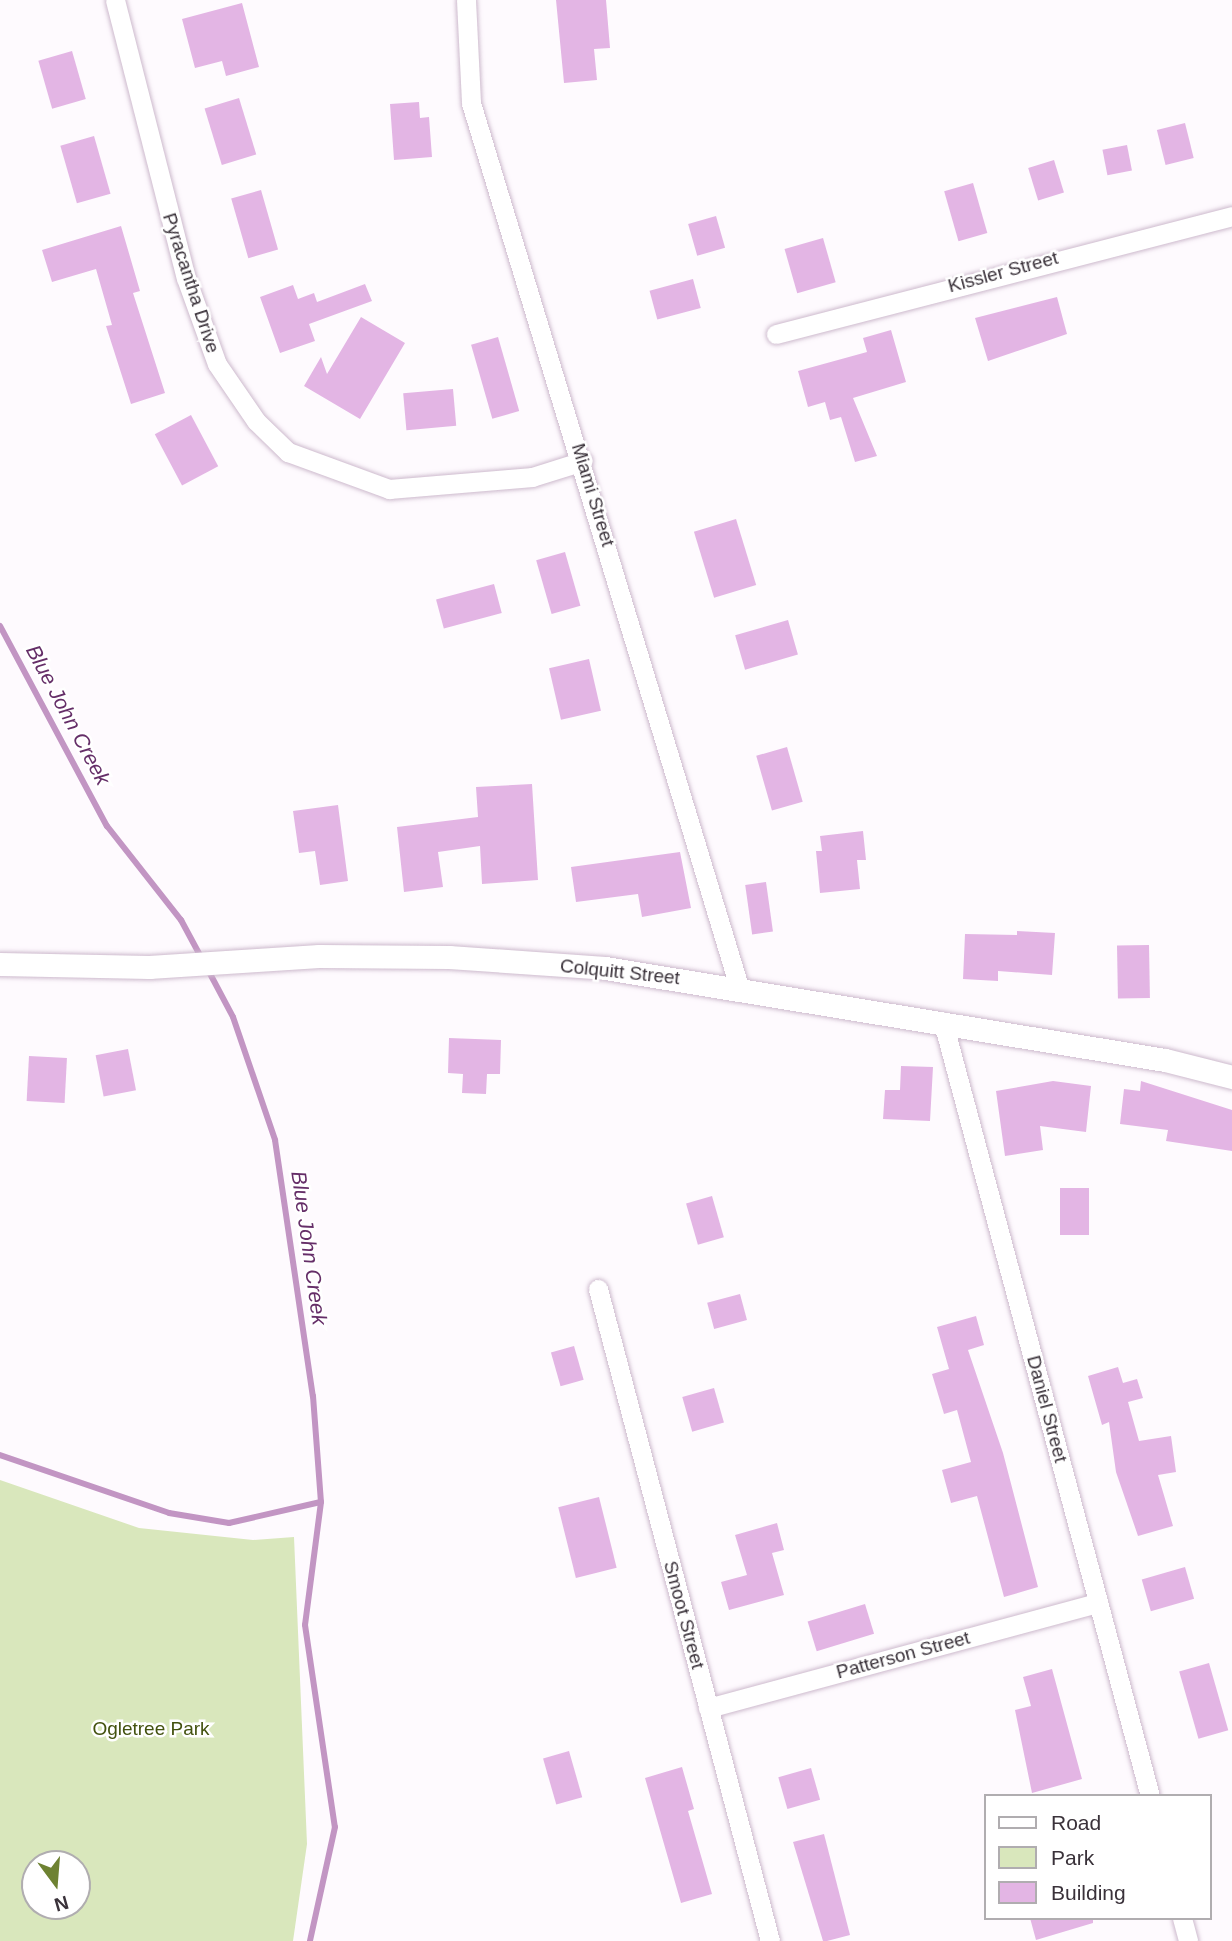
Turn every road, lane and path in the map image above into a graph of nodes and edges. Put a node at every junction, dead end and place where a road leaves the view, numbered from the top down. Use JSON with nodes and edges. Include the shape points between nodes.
{"nodes":[{"id":1,"x":115,"y":0,"type":"edge"},
{"id":2,"x":466,"y":0,"type":"edge"},
{"id":3,"x":1232,"y":216,"type":"edge"},
{"id":4,"x":776,"y":334,"type":"dead end"},
{"id":5,"x":583,"y":461,"type":"junction"},
{"id":6,"x":0,"y":964,"type":"edge"},
{"id":7,"x":739,"y":987,"type":"junction"},
{"id":8,"x":943,"y":1022,"type":"junction"},
{"id":9,"x":1232,"y":1077,"type":"edge"},
{"id":10,"x":598,"y":1289,"type":"dead end"},
{"id":11,"x":1098,"y":1603,"type":"junction"},
{"id":12,"x":708,"y":1708,"type":"junction"},
{"id":13,"x":1149,"y":1794,"type":"edge"},
{"id":14,"x":1183,"y":1920,"type":"edge"},
{"id":15,"x":770,"y":1941,"type":"edge"},
{"id":16,"x":1188,"y":1941,"type":"edge"}],
"edges":[{"from":1,"to":5,"type":"street","name":"Pyracantha Drive","via":[[186,278],[217,363],[256,421],[288,452],[389,489],[531,477]]},
{"from":2,"to":5,"type":"street","name":"Miami Street","via":[[471,103]]},
{"from":3,"to":4,"type":"street","name":"Kissler Street"},
{"from":5,"to":7,"type":"street","name":"Miami Street"},
{"from":6,"to":7,"type":"street","name":"Colquitt Street","via":[[149,967],[319,956],[449,957],[606,968]]},
{"from":7,"to":8,"type":"street","name":"Colquitt Street"},
{"from":8,"to":9,"type":"street","name":"Colquitt Street"},
{"from":8,"to":11,"type":"street","name":"Daniel Street"},
{"from":10,"to":12,"type":"street","name":"Smoot Street"},
{"from":11,"to":12,"type":"street","name":"Patterson Street"},
{"from":11,"to":13,"type":"street","name":"Daniel Street"},
{"from":12,"to":15,"type":"street","name":"Smoot Street"},
{"from":14,"to":16,"type":"street"}]}
